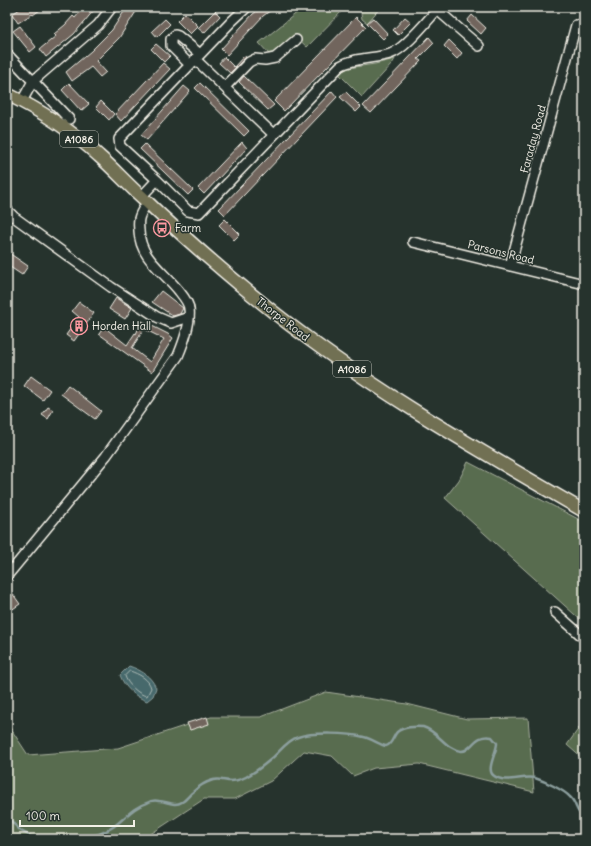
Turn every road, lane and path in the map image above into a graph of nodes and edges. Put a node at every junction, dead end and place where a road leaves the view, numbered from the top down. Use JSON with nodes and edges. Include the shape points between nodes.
{"nodes":[{"id":1,"x":112,"y":7,"type":"edge"},
{"id":2,"x":247,"y":7,"type":"edge"},
{"id":3,"x":436,"y":9,"type":"edge"},
{"id":4,"x":584,"y":27,"type":"edge"},
{"id":5,"x":296,"y":40,"type":"dead end"},
{"id":6,"x":480,"y":46,"type":"dead end"},
{"id":7,"x":7,"y":54,"type":"edge"},
{"id":8,"x":195,"y":59,"type":"junction"},
{"id":9,"x":33,"y":80,"type":"junction"},
{"id":10,"x":225,"y":87,"type":"junction"},
{"id":11,"x":7,"y":94,"type":"edge"},
{"id":12,"x":22,"y":101,"type":"junction"},
{"id":13,"x":69,"y":119,"type":"dead end"},
{"id":14,"x":273,"y":134,"type":"junction"},
{"id":15,"x":157,"y":180,"type":"junction"},
{"id":16,"x":144,"y":200,"type":"junction"},
{"id":17,"x":7,"y":210,"type":"edge"},
{"id":18,"x":413,"y":242,"type":"dead end"},
{"id":19,"x":510,"y":266,"type":"junction"},
{"id":20,"x":584,"y":284,"type":"edge"},
{"id":21,"x":189,"y":317,"type":"junction"},
{"id":22,"x":584,"y":511,"type":"edge"},
{"id":23,"x":7,"y":576,"type":"edge"},
{"id":24,"x":555,"y":612,"type":"dead end"},
{"id":25,"x":584,"y":638,"type":"edge"}],
"edges":[{"from":1,"to":9,"type":"street","via":[[98,25]]},
{"from":2,"to":8,"type":"street"},
{"from":3,"to":6,"type":"street"},
{"from":3,"to":14,"type":"street","via":[[400,49],[391,54],[348,62],[340,66]]},
{"from":4,"to":19,"type":"street","name":"Faraday Road","via":[[576,25]]},
{"from":5,"to":10,"type":"street","via":[[275,58],[255,59],[249,62]]},
{"from":7,"to":9,"type":"street"},
{"from":8,"to":10,"type":"street"},
{"from":8,"to":15,"type":"street","via":[[119,139],[120,146]]},
{"from":9,"to":12,"type":"street"},
{"from":9,"to":13,"type":"street"},
{"from":10,"to":14,"type":"street"},
{"from":11,"to":12,"type":"main road","name":"Thorpe Road","number":"A1086"},
{"from":12,"to":16,"type":"main road","name":"Thorpe Road","number":"A1086","via":[[84,143]]},
{"from":14,"to":15,"type":"street","via":[[199,213],[188,211]]},
{"from":15,"to":16,"type":"street"},
{"from":16,"to":21,"type":"street","via":[[139,219],[142,249],[183,296],[190,308]]},
{"from":16,"to":22,"type":"main road","name":"Thorpe Road","number":"A1086","via":[[256,299],[311,341],[405,406]]},
{"from":17,"to":21,"type":"street","via":[[157,318],[171,323]]},
{"from":18,"to":19,"type":"street","name":"Parsons Road"},
{"from":19,"to":20,"type":"street","name":"Parsons Road"},
{"from":21,"to":23,"type":"street","via":[[178,356],[106,456]]},
{"from":24,"to":25,"type":"street"}]}
